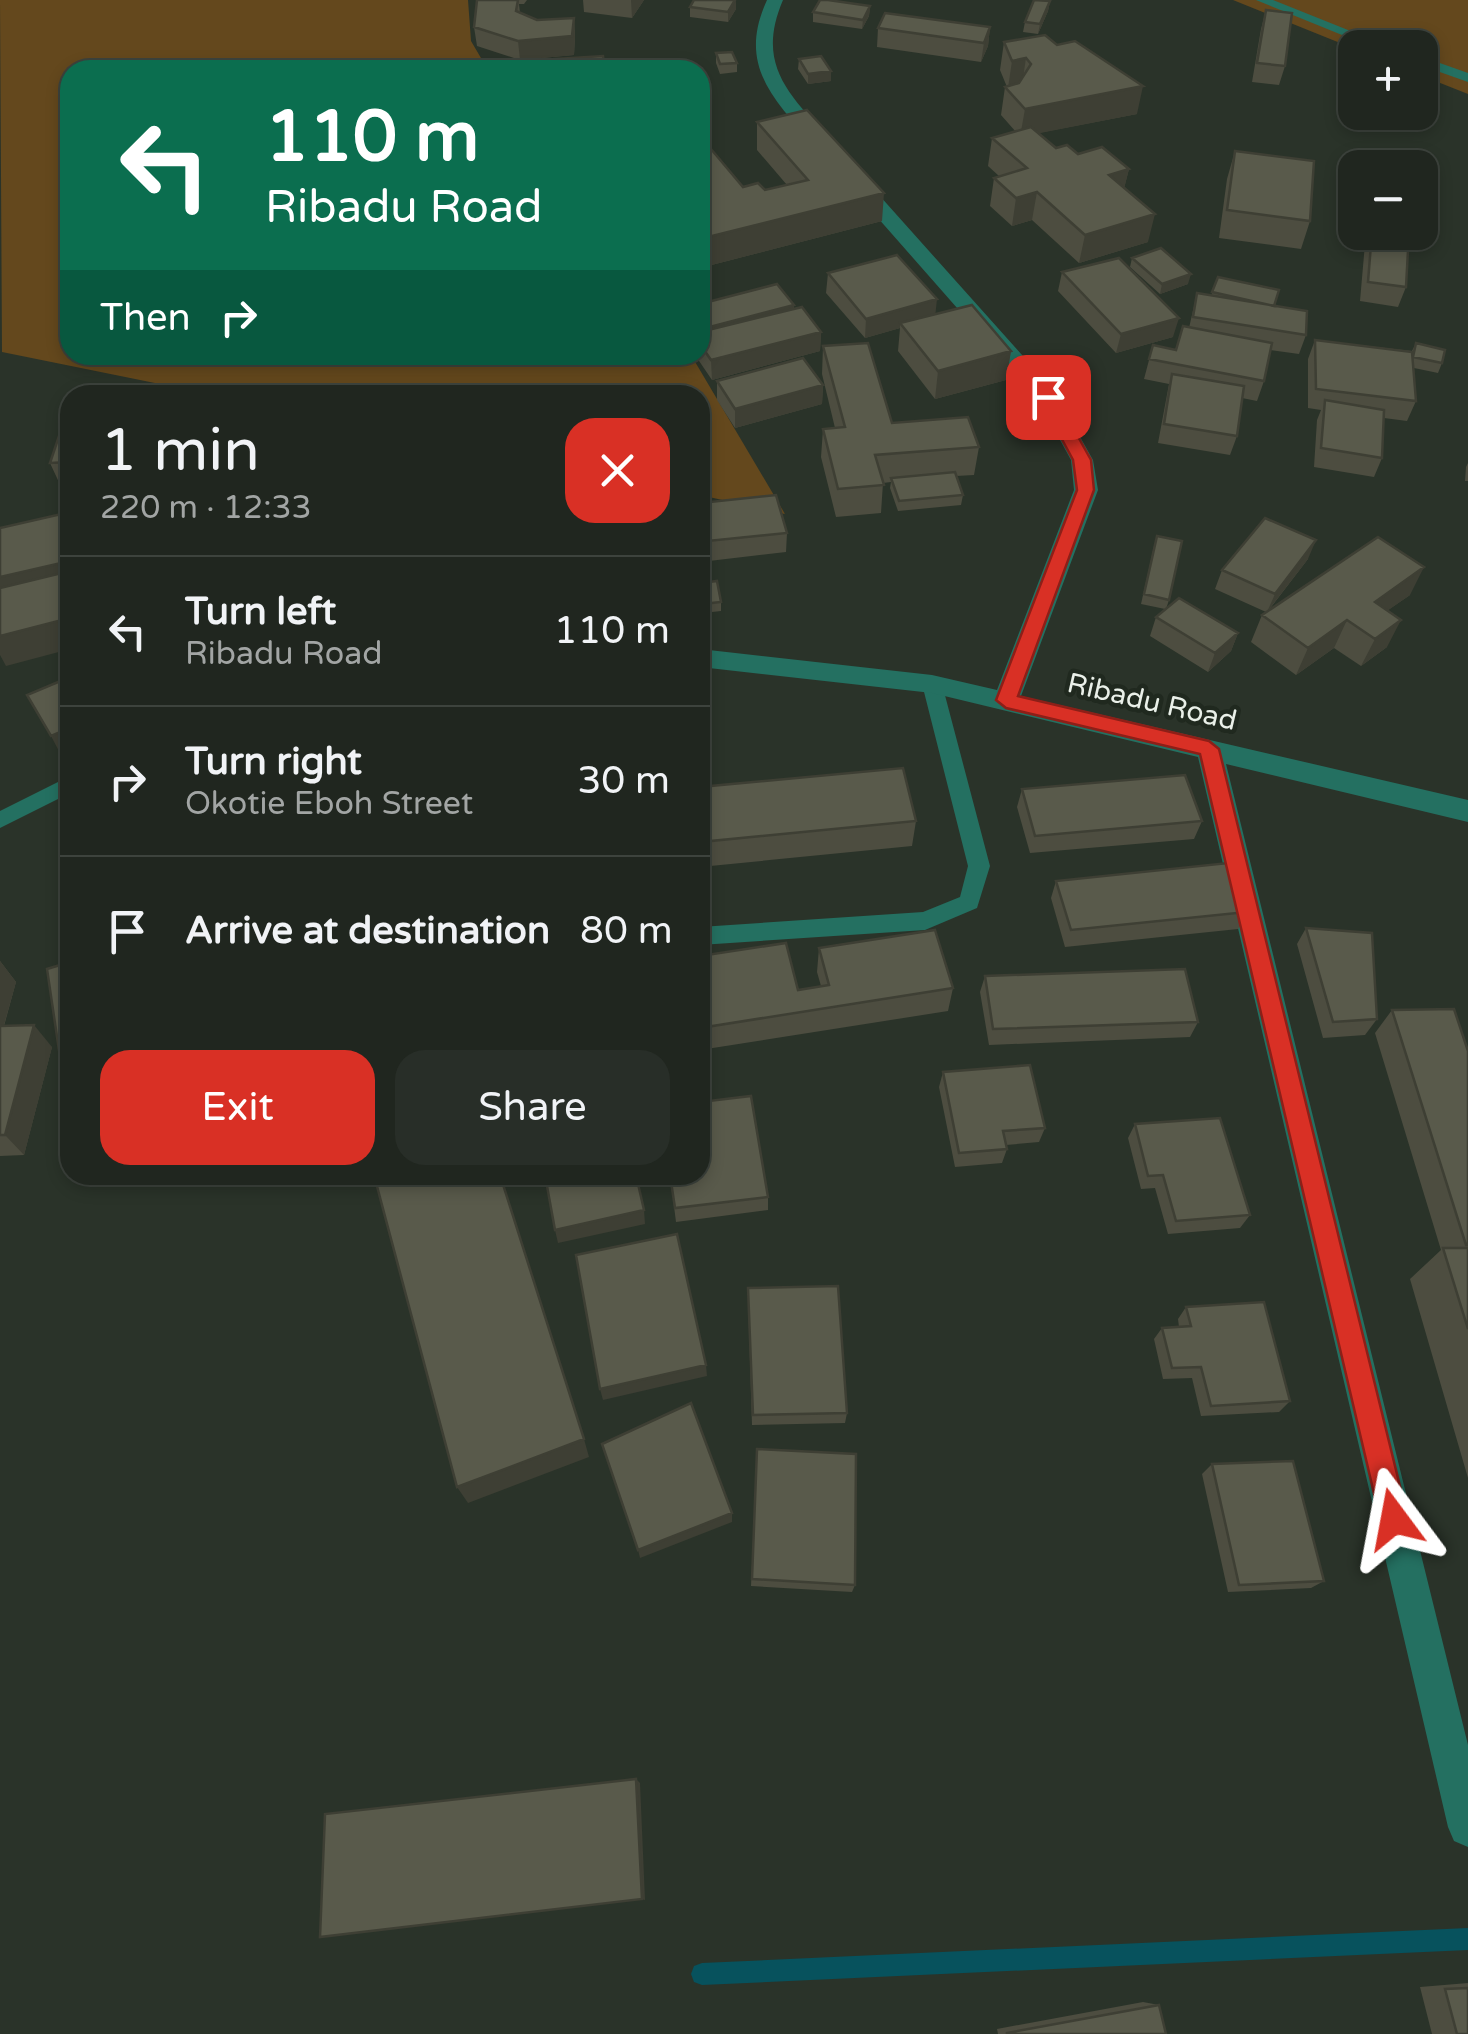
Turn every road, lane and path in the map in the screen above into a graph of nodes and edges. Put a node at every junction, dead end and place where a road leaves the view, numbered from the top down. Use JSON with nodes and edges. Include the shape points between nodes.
{"nodes":[{"id":1,"x":775,"y":0,"type":"edge"},
{"id":2,"x":1262,"y":0,"type":"edge"},
{"id":3,"x":1340,"y":30,"type":"edge"},
{"id":4,"x":1438,"y":67,"type":"edge"},
{"id":5,"x":1468,"y":78,"type":"edge"},
{"id":6,"x":710,"y":659,"type":"edge"},
{"id":7,"x":932,"y":684,"type":"junction"},
{"id":8,"x":1006,"y":700,"type":"junction"},
{"id":9,"x":1209,"y":749,"type":"junction"},
{"id":10,"x":60,"y":789,"type":"edge"},
{"id":11,"x":1468,"y":811,"type":"edge"},
{"id":12,"x":0,"y":820,"type":"edge"},
{"id":13,"x":710,"y":935,"type":"edge"},
{"id":14,"x":1468,"y":1827,"type":"edge"}],
"edges":[{"from":1,"to":8,"type":"street","via":[[761,29],[769,77],[1048,397],[1082,460],[1086,490]]},
{"from":2,"to":3,"type":"lane"},
{"from":4,"to":5,"type":"lane"},
{"from":6,"to":7,"type":"street","name":"Ribadu Road"},
{"from":7,"to":8,"type":"street","name":"Ribadu Road"},
{"from":7,"to":13,"type":"lane","via":[[979,866],[969,902],[925,921]]},
{"from":8,"to":9,"type":"street","name":"Ribadu Road"},
{"from":9,"to":11,"type":"street","name":"Ribadu Road"},
{"from":9,"to":14,"type":"street"},
{"from":10,"to":12,"type":"lane"}]}
